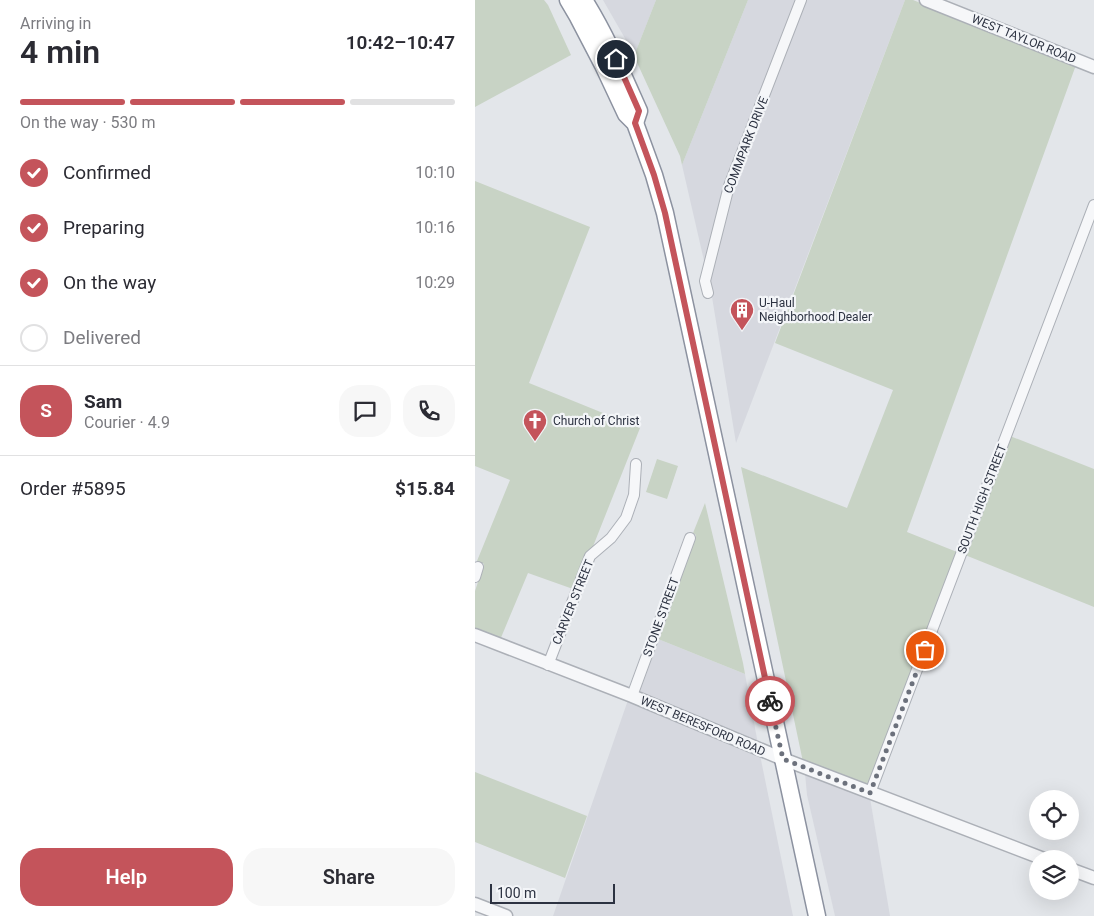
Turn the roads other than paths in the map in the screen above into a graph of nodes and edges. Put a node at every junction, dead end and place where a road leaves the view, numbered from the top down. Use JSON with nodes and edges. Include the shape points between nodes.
{"nodes":[{"id":1,"x":801,"y":0,"type":"edge"},
{"id":2,"x":926,"y":0,"type":"edge"},
{"id":3,"x":574,"y":1,"type":"edge"},
{"id":4,"x":1094,"y":67,"type":"edge"},
{"id":5,"x":635,"y":123,"type":"junction"},
{"id":6,"x":1094,"y":205,"type":"edge"},
{"id":7,"x":708,"y":293,"type":"dead end"},
{"id":8,"x":636,"y":464,"type":"dead end"},
{"id":9,"x":691,"y":538,"type":"dead end"},
{"id":10,"x":479,"y":567,"type":"dead end"},
{"id":11,"x":475,"y":577,"type":"edge"},
{"id":12,"x":475,"y":636,"type":"edge"},
{"id":13,"x":548,"y":665,"type":"junction"},
{"id":14,"x":633,"y":696,"type":"junction"},
{"id":15,"x":783,"y":759,"type":"junction"},
{"id":16,"x":870,"y":793,"type":"junction"},
{"id":17,"x":1029,"y":853,"type":"edge"},
{"id":18,"x":1079,"y":872,"type":"edge"},
{"id":19,"x":1094,"y":878,"type":"edge"},
{"id":20,"x":475,"y":904,"type":"edge"},
{"id":21,"x":506,"y":916,"type":"edge"},
{"id":22,"x":817,"y":916,"type":"edge"}],
"edges":[{"from":1,"to":7,"type":"street","name":"COMMPARK DRIVE","via":[[729,186],[705,281]]},
{"from":2,"to":4,"type":"street","name":"WEST TAYLOR ROAD"},
{"from":3,"to":5,"type":"highway","via":[[625,114]]},
{"from":3,"to":5,"type":"highway","via":[[595,17],[639,111]]},
{"from":5,"to":15,"type":"highway","via":[[665,213]]},
{"from":6,"to":16,"type":"street","name":"SOUTH HIGH STREET"},
{"from":8,"to":13,"type":"street","name":"CARVER STREET","via":[[634,495],[626,518],[611,538],[591,556]]},
{"from":9,"to":14,"type":"street","name":"STONE STREET"},
{"from":10,"to":11,"type":"street"},
{"from":12,"to":13,"type":"street","name":"WEST BERESFORD ROAD"},
{"from":13,"to":14,"type":"street","name":"WEST BERESFORD ROAD"},
{"from":14,"to":15,"type":"street","name":"WEST BERESFORD ROAD"},
{"from":15,"to":16,"type":"street","name":"WEST BERESFORD ROAD"},
{"from":15,"to":22,"type":"highway"},
{"from":16,"to":17,"type":"street","name":"WEST BERESFORD ROAD"},
{"from":18,"to":19,"type":"street"},
{"from":20,"to":21,"type":"street"}]}
